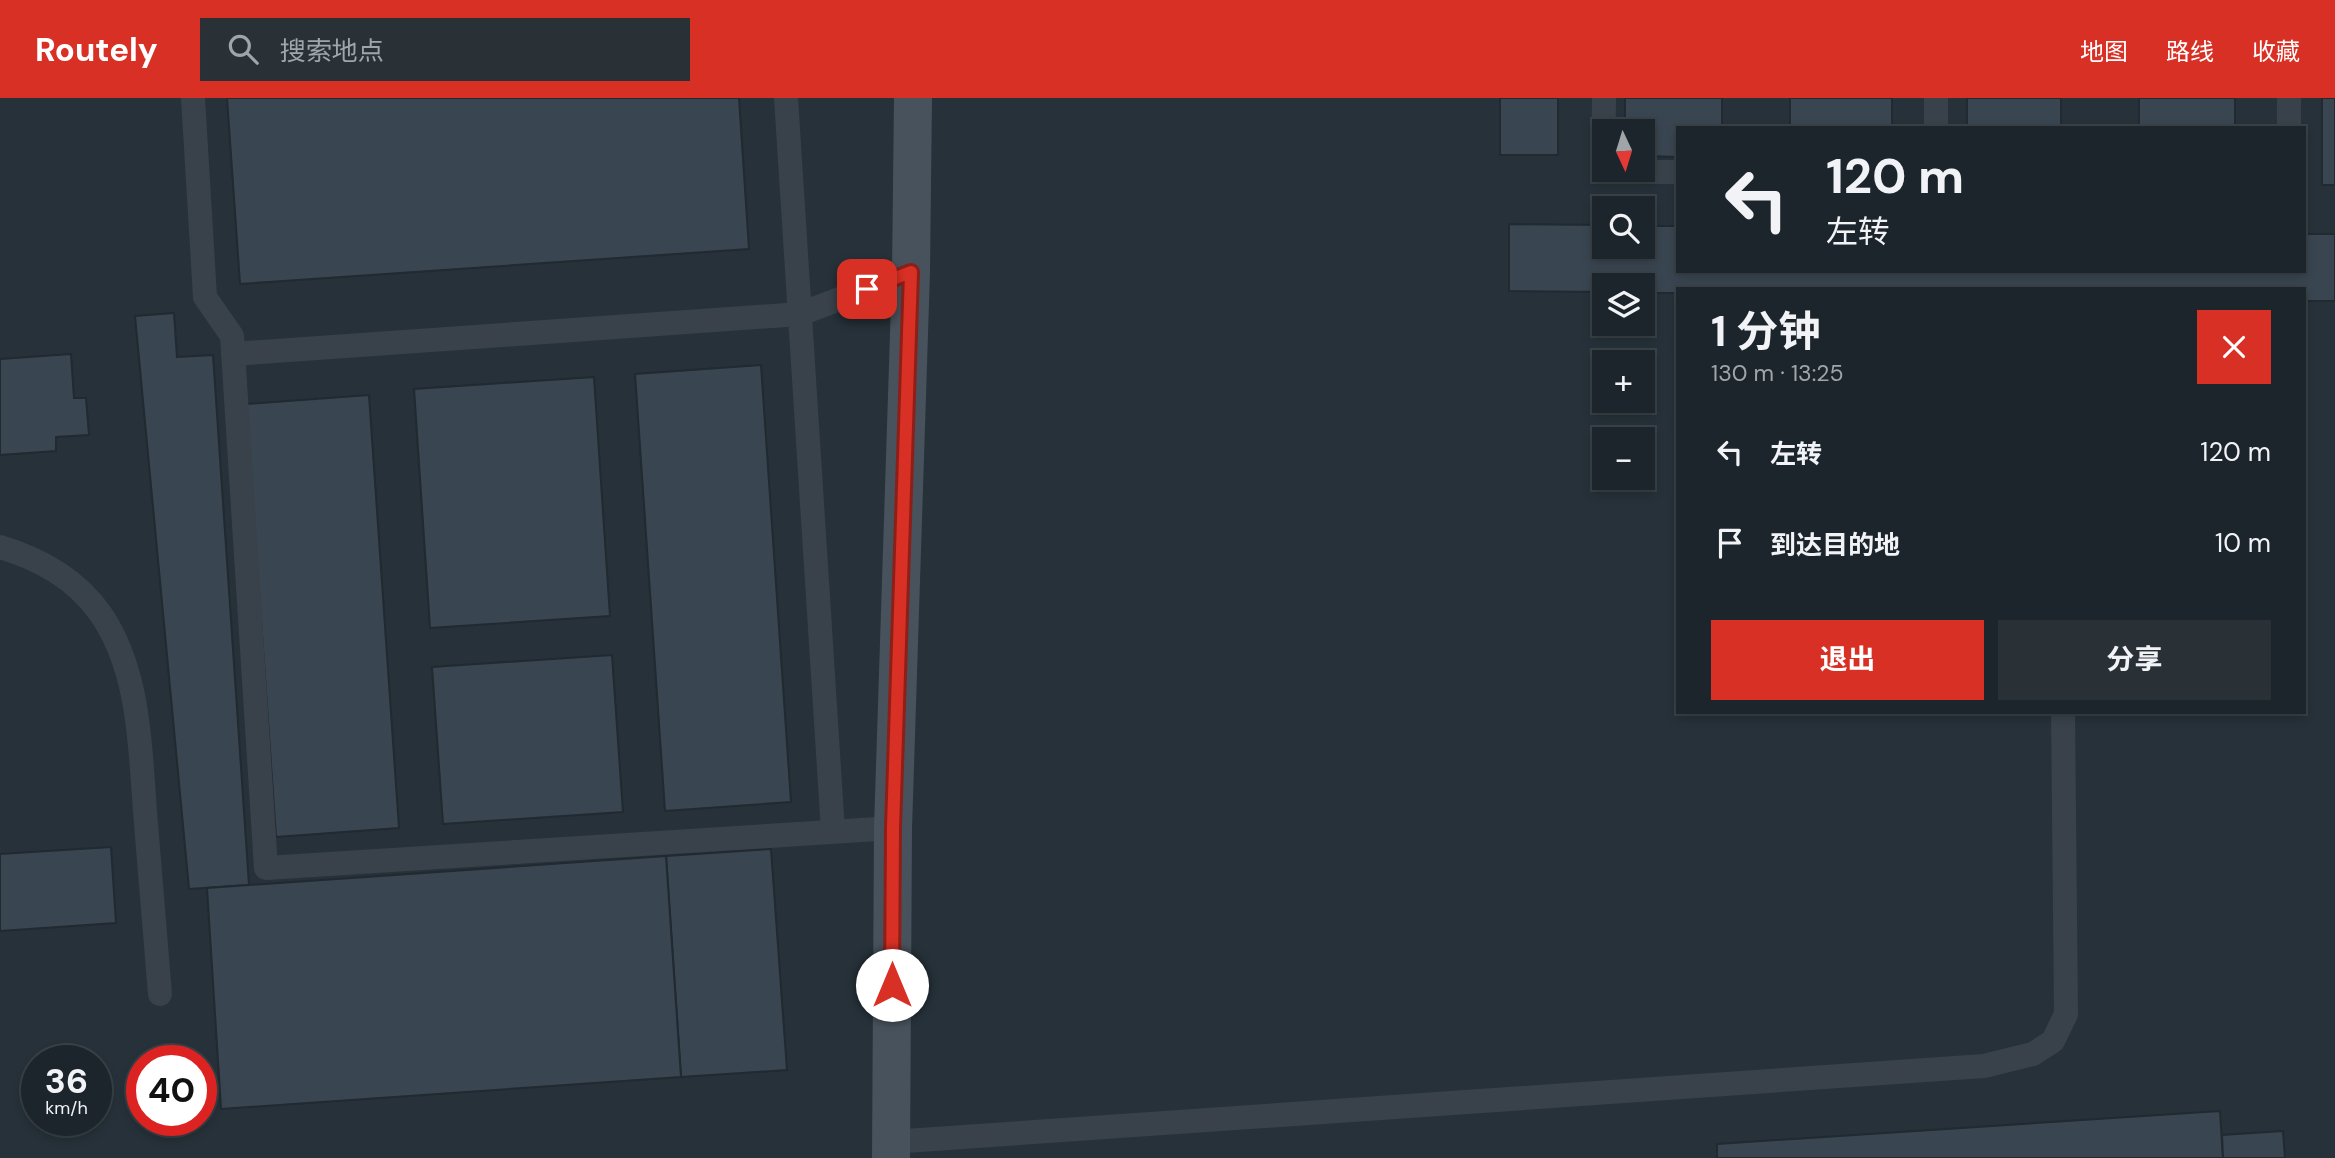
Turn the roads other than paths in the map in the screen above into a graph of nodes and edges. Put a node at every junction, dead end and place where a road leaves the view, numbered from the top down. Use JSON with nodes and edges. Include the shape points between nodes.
{"nodes":[{"id":1,"x":193,"y":98,"type":"edge"},
{"id":2,"x":786,"y":98,"type":"edge"},
{"id":3,"x":913,"y":98,"type":"edge"},
{"id":4,"x":1604,"y":98,"type":"edge"},
{"id":5,"x":1936,"y":98,"type":"edge"},
{"id":6,"x":2289,"y":98,"type":"edge"},
{"id":7,"x":1936,"y":126,"type":"edge"},
{"id":8,"x":2289,"y":126,"type":"edge"},
{"id":9,"x":1676,"y":172,"type":"edge"},
{"id":10,"x":911,"y":272,"type":"junction"},
{"id":11,"x":800,"y":314,"type":"junction"},
{"id":12,"x":233,"y":354,"type":"junction"},
{"id":13,"x":0,"y":547,"type":"edge"},
{"id":14,"x":2063,"y":714,"type":"edge"},
{"id":15,"x":893,"y":828,"type":"junction"},
{"id":16,"x":833,"y":831,"type":"junction"},
{"id":17,"x":160,"y":994,"type":"dead end"},
{"id":18,"x":891,"y":1150,"type":"edge"}],
"edges":[{"from":1,"to":12,"type":"lane","via":[[205,297],[232,336]]},
{"from":2,"to":11,"type":"lane"},
{"from":3,"to":10,"type":"street"},
{"from":4,"to":9,"type":"lane","via":[[1604,172]]},
{"from":5,"to":7,"type":"lane"},
{"from":6,"to":8,"type":"lane"},
{"from":10,"to":11,"type":"lane"},
{"from":10,"to":15,"type":"street"},
{"from":11,"to":12,"type":"lane"},
{"from":11,"to":16,"type":"lane"},
{"from":12,"to":16,"type":"lane","via":[[266,868]]},
{"from":13,"to":17,"type":"lane","via":[[34,558],[64,575],[100,613],[125,662],[138,727]]},
{"from":14,"to":18,"type":"lane","via":[[2066,1014],[2053,1041],[2033,1054],[1984,1066]]},
{"from":15,"to":16,"type":"lane"},
{"from":15,"to":18,"type":"street"}]}
